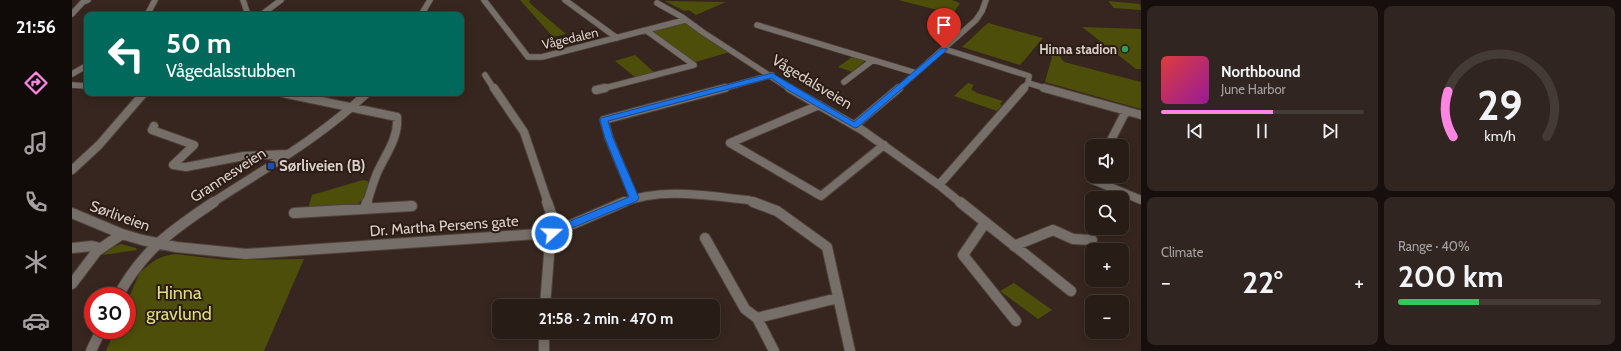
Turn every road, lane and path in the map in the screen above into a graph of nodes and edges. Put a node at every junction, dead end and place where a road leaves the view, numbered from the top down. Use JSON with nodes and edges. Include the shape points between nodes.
{"nodes":[{"id":1,"x":88,"y":0,"type":"edge"},
{"id":2,"x":155,"y":0,"type":"edge"},
{"id":3,"x":243,"y":0,"type":"edge"},
{"id":4,"x":281,"y":0,"type":"edge"},
{"id":5,"x":430,"y":0,"type":"edge"},
{"id":6,"x":484,"y":0,"type":"edge"},
{"id":7,"x":565,"y":0,"type":"edge"},
{"id":8,"x":986,"y":0,"type":"edge"},
{"id":9,"x":656,"y":3,"type":"dead end"},
{"id":10,"x":149,"y":12,"type":"edge"},
{"id":11,"x":247,"y":12,"type":"edge"},
{"id":12,"x":266,"y":12,"type":"edge"},
{"id":13,"x":423,"y":12,"type":"edge"},
{"id":14,"x":72,"y":14,"type":"edge"},
{"id":15,"x":685,"y":20,"type":"junction"},
{"id":16,"x":757,"y":25,"type":"dead end"},
{"id":17,"x":647,"y":31,"type":"junction"},
{"id":18,"x":618,"y":38,"type":"junction"},
{"id":19,"x":944,"y":49,"type":"junction"},
{"id":20,"x":873,"y":60,"type":"junction"},
{"id":21,"x":84,"y":67,"type":"edge"},
{"id":22,"x":916,"y":73,"type":"junction"},
{"id":23,"x":72,"y":74,"type":"edge"},
{"id":24,"x":485,"y":75,"type":"dead end"},
{"id":25,"x":772,"y":75,"type":"junction"},
{"id":26,"x":844,"y":82,"type":"dead end"},
{"id":27,"x":1028,"y":83,"type":"junction"},
{"id":28,"x":72,"y":85,"type":"edge"},
{"id":29,"x":84,"y":86,"type":"edge"},
{"id":30,"x":596,"y":90,"type":"dead end"},
{"id":31,"x":141,"y":96,"type":"edge"},
{"id":32,"x":302,"y":96,"type":"edge"},
{"id":33,"x":365,"y":96,"type":"edge"},
{"id":34,"x":819,"y":105,"type":"junction"},
{"id":35,"x":352,"y":107,"type":"junction"},
{"id":36,"x":1126,"y":111,"type":"junction"},
{"id":37,"x":1141,"y":115,"type":"edge"},
{"id":38,"x":855,"y":125,"type":"junction"},
{"id":39,"x":154,"y":126,"type":"dead end"},
{"id":40,"x":1112,"y":139,"type":"edge"},
{"id":41,"x":884,"y":145,"type":"junction"},
{"id":42,"x":288,"y":154,"type":"junction"},
{"id":43,"x":72,"y":170,"type":"edge"},
{"id":44,"x":1098,"y":183,"type":"edge"},
{"id":45,"x":939,"y":185,"type":"junction"},
{"id":46,"x":634,"y":198,"type":"junction"},
{"id":47,"x":1141,"y":200,"type":"edge"},
{"id":48,"x":412,"y":206,"type":"dead end"},
{"id":49,"x":365,"y":208,"type":"junction"},
{"id":50,"x":72,"y":213,"type":"edge"},
{"id":51,"x":294,"y":213,"type":"dead end"},
{"id":52,"x":985,"y":223,"type":"junction"},
{"id":53,"x":552,"y":233,"type":"junction"},
{"id":54,"x":122,"y":234,"type":"junction"},
{"id":55,"x":704,"y":238,"type":"dead end"},
{"id":56,"x":1092,"y":240,"type":"dead end"},
{"id":57,"x":158,"y":244,"type":"junction"},
{"id":58,"x":1014,"y":246,"type":"junction"},
{"id":59,"x":72,"y":248,"type":"edge"},
{"id":60,"x":100,"y":248,"type":"junction"},
{"id":61,"x":72,"y":284,"type":"edge"},
{"id":62,"x":123,"y":287,"type":"edge"},
{"id":63,"x":1071,"y":291,"type":"dead end"},
{"id":64,"x":838,"y":298,"type":"junction"},
{"id":65,"x":545,"y":299,"type":"edge"},
{"id":66,"x":757,"y":318,"type":"junction"},
{"id":67,"x":1016,"y":321,"type":"dead end"},
{"id":68,"x":97,"y":339,"type":"edge"},
{"id":69,"x":544,"y":339,"type":"edge"},
{"id":70,"x":91,"y":351,"type":"edge"},
{"id":71,"x":544,"y":351,"type":"edge"},
{"id":72,"x":774,"y":351,"type":"edge"},
{"id":73,"x":850,"y":351,"type":"edge"}],
"edges":[{"from":1,"to":14,"type":"street"},
{"from":2,"to":10,"type":"street"},
{"from":3,"to":11,"type":"street"},
{"from":4,"to":12,"type":"street"},
{"from":5,"to":13,"type":"street"},
{"from":6,"to":18,"type":"street","name":"Vågedalen","via":[[528,57],[542,57]]},
{"from":7,"to":18,"type":"street"},
{"from":8,"to":19,"type":"street","via":[[976,20]]},
{"from":9,"to":15,"type":"street","name":"Vågedalsveien"},
{"from":15,"to":17,"type":"street","name":"Vågedalen"},
{"from":15,"to":25,"type":"street","name":"Vågedalsveien"},
{"from":16,"to":20,"type":"street"},
{"from":17,"to":18,"type":"street","name":"Vågedalen"},
{"from":17,"to":30,"type":"street","via":[[694,66]]},
{"from":19,"to":22,"type":"street"},
{"from":19,"to":27,"type":"street","via":[[1029,76]]},
{"from":20,"to":22,"type":"street"},
{"from":20,"to":26,"type":"street"},
{"from":21,"to":23,"type":"street"},
{"from":22,"to":38,"type":"street"},
{"from":24,"to":53,"type":"street","via":[[524,132],[552,216]]},
{"from":25,"to":34,"type":"street","name":"Vågedalsveien"},
{"from":25,"to":46,"type":"street","via":[[604,120]]},
{"from":27,"to":36,"type":"street"},
{"from":27,"to":45,"type":"street"},
{"from":28,"to":29,"type":"street"},
{"from":31,"to":43,"type":"street","via":[[99,145]]},
{"from":32,"to":35,"type":"street"},
{"from":33,"to":35,"type":"street","name":"Grannesveien"},
{"from":34,"to":38,"type":"street","name":"Vågedalsveien"},
{"from":34,"to":41,"type":"street","via":[[730,143],[821,196]]},
{"from":35,"to":42,"type":"street","name":"Grannesveien"},
{"from":35,"to":49,"type":"street","via":[[397,117],[398,122],[389,151],[375,176]]},
{"from":36,"to":37,"type":"street"},
{"from":36,"to":40,"type":"street"},
{"from":38,"to":41,"type":"street","name":"Vågedalsveien"},
{"from":39,"to":42,"type":"street","via":[[152,130],[158,133],[194,145],[173,166],[186,167],[244,156]]},
{"from":41,"to":45,"type":"street","name":"Vågedalsveien"},
{"from":42,"to":57,"type":"street","name":"Grannesveien","via":[[180,226]]},
{"from":44,"to":47,"type":"street"},
{"from":45,"to":52,"type":"street","name":"Vågedalsveien"},
{"from":46,"to":53,"type":"street","name":"Dr. Martha Persens gate"},
{"from":46,"to":64,"type":"street","name":"Dr. Martha Persens gate","via":[[680,194],[742,199],[777,211],[827,247]]},
{"from":48,"to":49,"type":"street"},
{"from":49,"to":51,"type":"street"},
{"from":50,"to":54,"type":"street","name":"Sørliveien"},
{"from":52,"to":58,"type":"street","name":"Vågedalsveien"},
{"from":52,"to":67,"type":"street","via":[[963,254]]},
{"from":53,"to":57,"type":"street","name":"Dr. Martha Persens gate","via":[[246,254]]},
{"from":53,"to":65,"type":"street"},
{"from":54,"to":57,"type":"street","name":"Sørliveien"},
{"from":54,"to":60,"type":"street"},
{"from":55,"to":66,"type":"street","via":[[746,310]]},
{"from":56,"to":58,"type":"street","via":[[1072,239],[1053,230]]},
{"from":57,"to":62,"type":"street","name":"Grannesveien","via":[[133,270]]},
{"from":58,"to":63,"type":"street","name":"Vågedalsveien"},
{"from":59,"to":60,"type":"street"},
{"from":60,"to":61,"type":"street"},
{"from":64,"to":66,"type":"street"},
{"from":64,"to":73,"type":"street","name":"Dr. Martha Persens gate"},
{"from":66,"to":72,"type":"street"},
{"from":68,"to":70,"type":"street"},
{"from":69,"to":71,"type":"street"}]}
